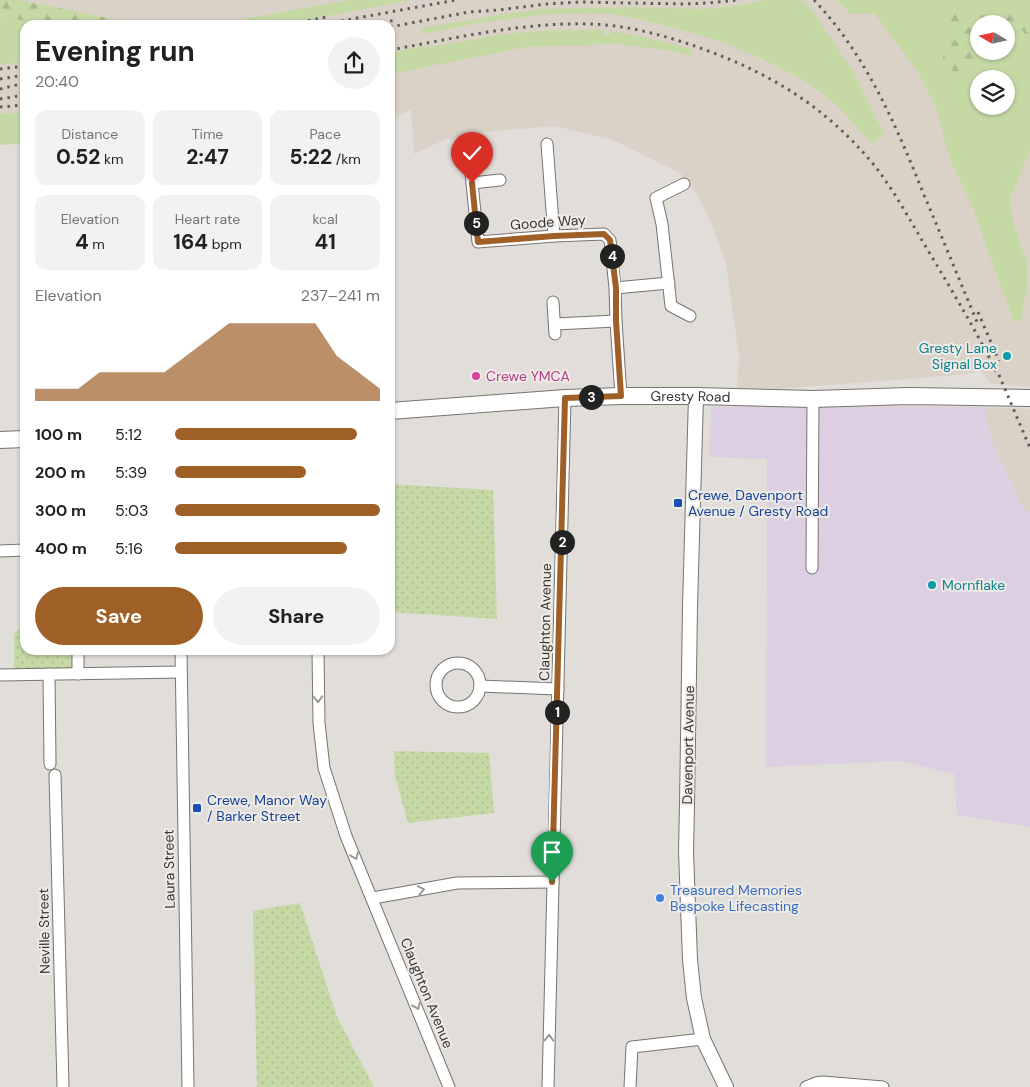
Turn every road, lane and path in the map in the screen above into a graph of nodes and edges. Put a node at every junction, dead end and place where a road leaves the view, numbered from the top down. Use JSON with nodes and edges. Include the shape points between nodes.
{"nodes":[{"id":1,"x":547,"y":144,"type":"dead end"},
{"id":2,"x":469,"y":148,"type":"dead end"},
{"id":3,"x":500,"y":180,"type":"dead end"},
{"id":4,"x":472,"y":183,"type":"junction"},
{"id":5,"x":684,"y":184,"type":"dead end"},
{"id":6,"x":554,"y":236,"type":"junction"},
{"id":7,"x":669,"y":282,"type":"junction"},
{"id":8,"x":616,"y":288,"type":"junction"},
{"id":9,"x":553,"y":302,"type":"dead end"},
{"id":10,"x":690,"y":316,"type":"dead end"},
{"id":11,"x":616,"y":321,"type":"junction"},
{"id":12,"x":621,"y":396,"type":"junction"},
{"id":13,"x":696,"y":396,"type":"junction"},
{"id":14,"x":565,"y":398,"type":"junction"},
{"id":15,"x":1030,"y":398,"type":"edge"},
{"id":16,"x":813,"y":399,"type":"junction"},
{"id":17,"x":395,"y":411,"type":"edge"},
{"id":18,"x":20,"y":439,"type":"edge"},
{"id":19,"x":0,"y":440,"type":"edge"},
{"id":20,"x":20,"y":550,"type":"edge"},
{"id":21,"x":0,"y":551,"type":"edge"},
{"id":22,"x":812,"y":568,"type":"dead end"},
{"id":23,"x":78,"y":655,"type":"edge"},
{"id":24,"x":181,"y":655,"type":"edge"},
{"id":25,"x":318,"y":655,"type":"edge"},
{"id":26,"x":181,"y":672,"type":"junction"},
{"id":27,"x":49,"y":674,"type":"junction"},
{"id":28,"x":78,"y":674,"type":"junction"},
{"id":29,"x":0,"y":675,"type":"edge"},
{"id":30,"x":480,"y":686,"type":"dead end"},
{"id":31,"x":558,"y":689,"type":"junction"},
{"id":32,"x":50,"y":764,"type":"dead end"},
{"id":33,"x":55,"y":775,"type":"dead end"},
{"id":34,"x":552,"y":882,"type":"junction"},
{"id":35,"x":373,"y":898,"type":"junction"},
{"id":36,"x":703,"y":1039,"type":"junction"},
{"id":37,"x":63,"y":1087,"type":"edge"},
{"id":38,"x":188,"y":1087,"type":"edge"},
{"id":39,"x":450,"y":1087,"type":"edge"},
{"id":40,"x":548,"y":1087,"type":"edge"},
{"id":41,"x":630,"y":1087,"type":"edge"},
{"id":42,"x":726,"y":1087,"type":"edge"},
{"id":43,"x":806,"y":1087,"type":"edge"},
{"id":44,"x":883,"y":1087,"type":"edge"}],
"edges":[{"from":1,"to":6,"type":"street"},
{"from":2,"to":4,"type":"street","name":"Goode Way"},
{"from":3,"to":4,"type":"street"},
{"from":4,"to":6,"type":"street","name":"Goode Way","via":[[478,242]]},
{"from":5,"to":7,"type":"street","via":[[656,198]]},
{"from":6,"to":8,"type":"street","name":"Goode Way","via":[[604,234],[610,240]]},
{"from":7,"to":8,"type":"street"},
{"from":7,"to":10,"type":"street","via":[[672,306]]},
{"from":8,"to":11,"type":"street","name":"Goode Way"},
{"from":9,"to":11,"type":"street","via":[[555,329]]},
{"from":11,"to":12,"type":"street","name":"Goode Way"},
{"from":12,"to":13,"type":"main road","name":"Gresty Road"},
{"from":12,"to":14,"type":"main road","name":"Gresty Road"},
{"from":13,"to":16,"type":"main road","name":"Gresty Road"},
{"from":13,"to":36,"type":"street","name":"Davenport Avenue","via":[[686,851],[690,960]]},
{"from":14,"to":17,"type":"main road","name":"Gresty Road"},
{"from":14,"to":31,"type":"street","name":"Claughton Avenue"},
{"from":15,"to":16,"type":"main road","name":"Gresty Road","via":[[909,396]]},
{"from":16,"to":22,"type":"street"},
{"from":18,"to":19,"type":"main road"},
{"from":20,"to":21,"type":"street"},
{"from":23,"to":28,"type":"street"},
{"from":24,"to":26,"type":"street","name":"Laura Street"},
{"from":25,"to":35,"type":"street","name":"Claughton Avenue","one_way":true,"via":[[319,724],[324,768],[346,836]]},
{"from":26,"to":28,"type":"street"},
{"from":26,"to":38,"type":"street","name":"Laura Street"},
{"from":27,"to":28,"type":"street"},
{"from":27,"to":29,"type":"street"},
{"from":27,"to":32,"type":"street"},
{"from":30,"to":31,"type":"street"},
{"from":31,"to":34,"type":"street","name":"Claughton Avenue"},
{"from":33,"to":37,"type":"street","name":"Neville Street"},
{"from":35,"to":34,"type":"street","one_way":true,"via":[[457,883]]},
{"from":40,"to":34,"type":"street","name":"Claughton Avenue","one_way":true},
{"from":35,"to":39,"type":"street","name":"Claughton Avenue","one_way":true},
{"from":36,"to":41,"type":"street","via":[[632,1048]]},
{"from":36,"to":42,"type":"street","name":"Davenport Avenue"},
{"from":43,"to":44,"type":"street","via":[[823,1082]]}]}
